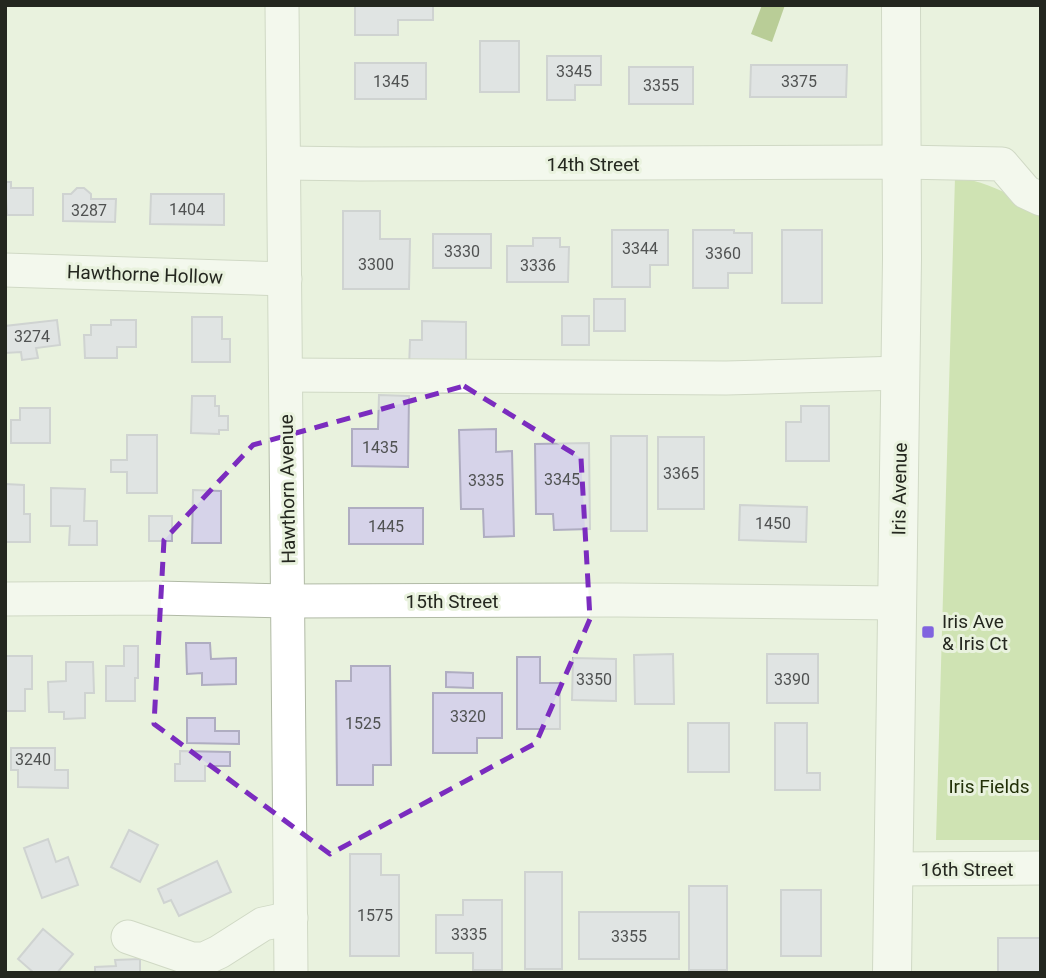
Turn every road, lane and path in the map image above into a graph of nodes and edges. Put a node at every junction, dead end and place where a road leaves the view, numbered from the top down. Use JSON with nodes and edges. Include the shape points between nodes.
{"nodes":[{"id":1,"x":282,"y":5,"type":"edge"},
{"id":2,"x":901,"y":5,"type":"edge"},
{"id":3,"x":902,"y":162,"type":"junction"},
{"id":4,"x":285,"y":163,"type":"junction"},
{"id":5,"x":1041,"y":199,"type":"edge"},
{"id":6,"x":5,"y":270,"type":"edge"},
{"id":7,"x":285,"y":279,"type":"junction"},
{"id":8,"x":901,"y":373,"type":"junction"},
{"id":9,"x":286,"y":374,"type":"junction"},
{"id":10,"x":5,"y":599,"type":"edge"},
{"id":11,"x":288,"y":601,"type":"junction"},
{"id":12,"x":898,"y":603,"type":"junction"},
{"id":13,"x":893,"y":869,"type":"junction"},
{"id":14,"x":1041,"y":869,"type":"edge"},
{"id":15,"x":290,"y":918,"type":"junction"},
{"id":16,"x":128,"y":937,"type":"dead end"},
{"id":17,"x":291,"y":973,"type":"edge"},
{"id":18,"x":892,"y":973,"type":"edge"}],
"edges":[{"from":1,"to":4,"type":"street","name":"Hawthorn Avenue"},
{"from":2,"to":3,"type":"main road","name":"Iris Avenue"},
{"from":3,"to":4,"type":"street","name":"14th Street"},
{"from":3,"to":5,"type":"street","name":"14th Street","via":[[1002,164],[1026,192]]},
{"from":3,"to":8,"type":"main road","name":"Iris Avenue"},
{"from":4,"to":7,"type":"street","name":"Hawthorn Avenue"},
{"from":6,"to":7,"type":"street","name":"Hawthorne Hollow"},
{"from":7,"to":9,"type":"street","name":"Hawthorn Avenue"},
{"from":8,"to":9,"type":"street","via":[[726,378]]},
{"from":8,"to":12,"type":"main road","name":"Iris Avenue"},
{"from":9,"to":11,"type":"street","name":"Hawthorn Avenue"},
{"from":10,"to":11,"type":"street","name":"15th Street"},
{"from":11,"to":12,"type":"street","name":"15th Street"},
{"from":11,"to":15,"type":"street","name":"Hawthorn Avenue"},
{"from":12,"to":13,"type":"main road","name":"Iris Avenue"},
{"from":13,"to":14,"type":"street","name":"16th Street"},
{"from":13,"to":18,"type":"main road","name":"Iris Avenue"},
{"from":15,"to":16,"type":"street","via":[[263,925],[204,958],[192,959]]},
{"from":15,"to":17,"type":"street","name":"Hawthorn Avenue"}]}
